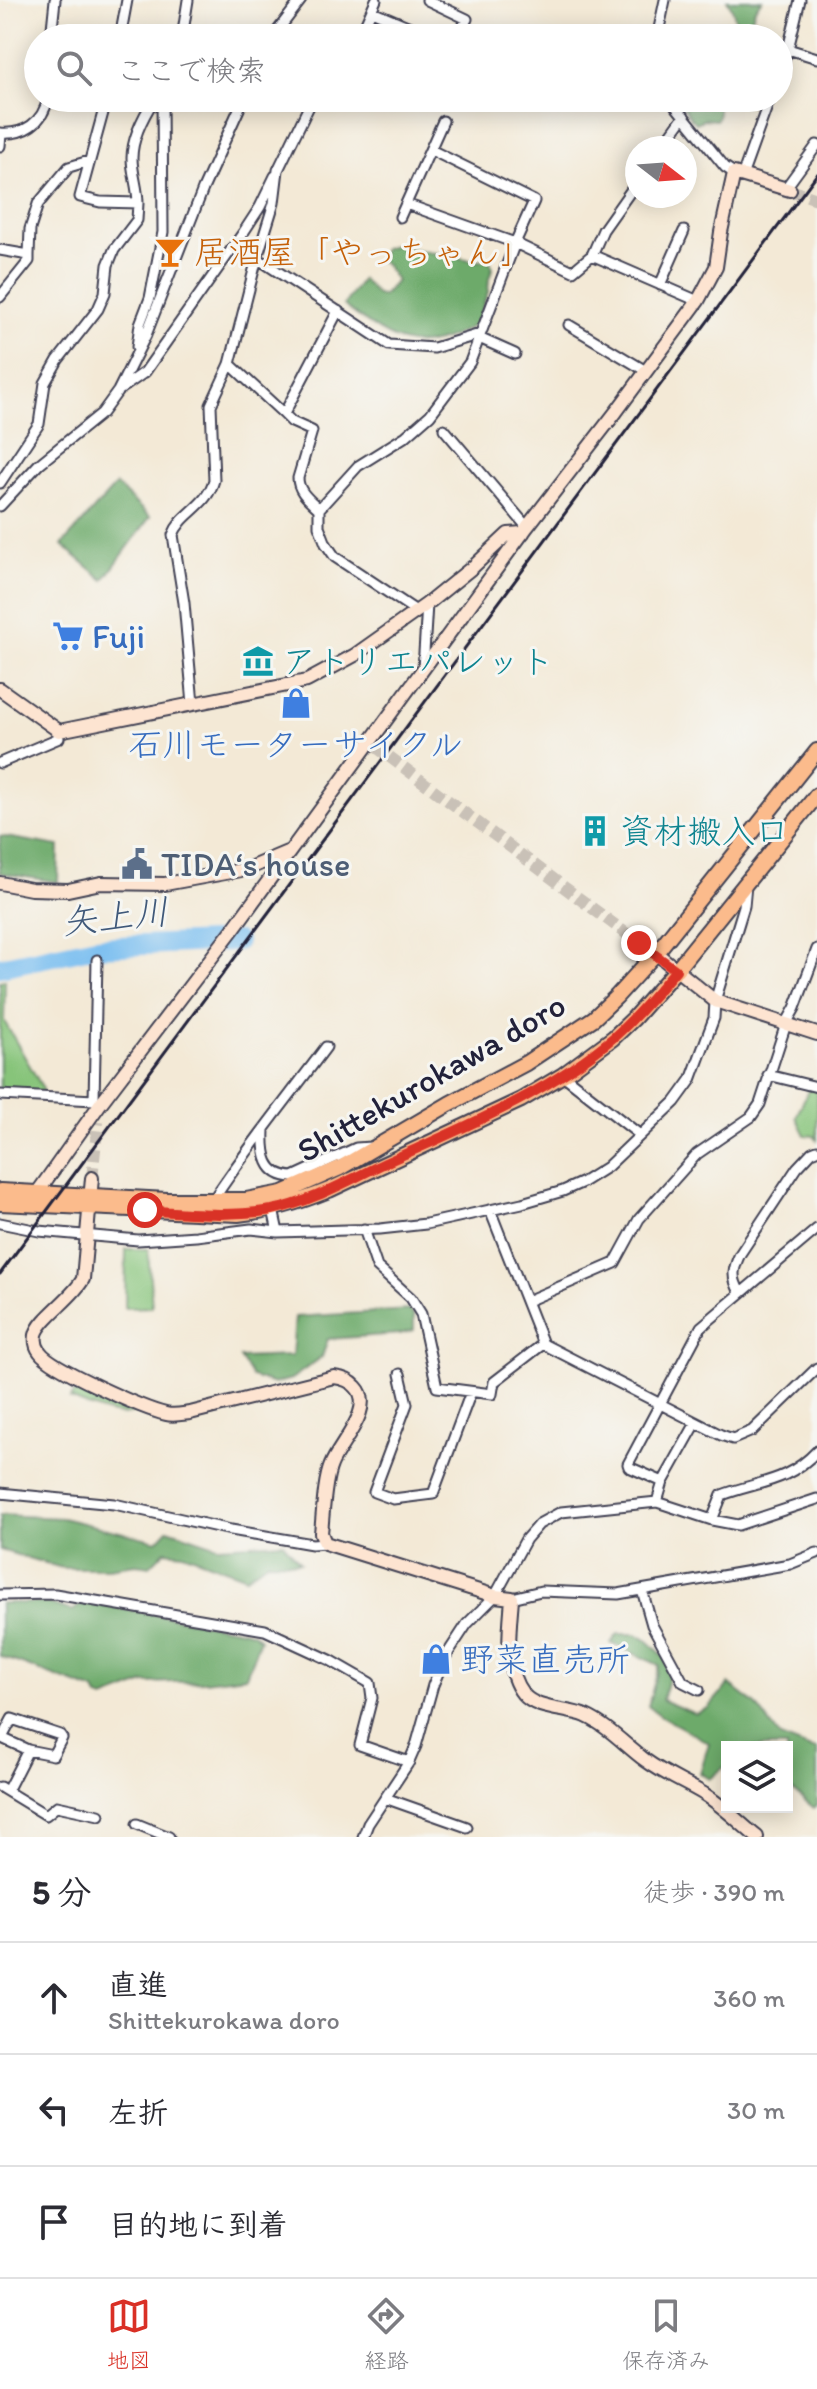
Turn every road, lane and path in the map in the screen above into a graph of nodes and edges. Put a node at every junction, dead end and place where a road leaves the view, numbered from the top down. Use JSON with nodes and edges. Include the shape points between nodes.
{"nodes":[{"id":1,"x":55,"y":0,"type":"edge"},
{"id":2,"x":127,"y":0,"type":"edge"},
{"id":3,"x":188,"y":0,"type":"edge"},
{"id":4,"x":301,"y":0,"type":"edge"},
{"id":5,"x":376,"y":0,"type":"edge"},
{"id":6,"x":427,"y":0,"type":"edge"},
{"id":7,"x":665,"y":0,"type":"edge"},
{"id":8,"x":800,"y":0,"type":"edge"},
{"id":9,"x":372,"y":11,"type":"junction"},
{"id":10,"x":52,"y":24,"type":"edge"},
{"id":11,"x":123,"y":24,"type":"edge"},
{"id":12,"x":184,"y":24,"type":"edge"},
{"id":13,"x":281,"y":24,"type":"edge"},
{"id":14,"x":366,"y":24,"type":"edge"},
{"id":15,"x":403,"y":24,"type":"edge"},
{"id":16,"x":464,"y":24,"type":"edge"},
{"id":17,"x":660,"y":24,"type":"edge"},
{"id":18,"x":793,"y":29,"type":"edge"},
{"id":19,"x":793,"y":51,"type":"edge"},
{"id":20,"x":817,"y":58,"type":"edge"},
{"id":21,"x":44,"y":112,"type":"edge"},
{"id":22,"x":103,"y":112,"type":"edge"},
{"id":23,"x":148,"y":112,"type":"edge"},
{"id":24,"x":162,"y":112,"type":"edge"},
{"id":25,"x":238,"y":112,"type":"edge"},
{"id":26,"x":306,"y":112,"type":"edge"},
{"id":27,"x":681,"y":112,"type":"edge"},
{"id":28,"x":764,"y":112,"type":"edge"},
{"id":29,"x":684,"y":116,"type":"junction"},
{"id":30,"x":443,"y":121,"type":"dead end"},
{"id":31,"x":1,"y":134,"type":"edge"},
{"id":32,"x":670,"y":136,"type":"edge"},
{"id":33,"x":817,"y":145,"type":"edge"},
{"id":34,"x":0,"y":146,"type":"edge"},
{"id":35,"x":431,"y":150,"type":"junction"},
{"id":36,"x":89,"y":161,"type":"junction"},
{"id":37,"x":278,"y":170,"type":"junction"},
{"id":38,"x":738,"y":175,"type":"junction"},
{"id":39,"x":787,"y":189,"type":"joint"},
{"id":40,"x":625,"y":199,"type":"edge"},
{"id":41,"x":138,"y":203,"type":"junction"},
{"id":42,"x":406,"y":204,"type":"junction"},
{"id":43,"x":400,"y":217,"type":"dead end"},
{"id":44,"x":684,"y":231,"type":"dead end"},
{"id":45,"x":515,"y":243,"type":"junction"},
{"id":46,"x":0,"y":250,"type":"edge"},
{"id":47,"x":29,"y":255,"type":"junction"},
{"id":48,"x":592,"y":255,"type":"junction"},
{"id":49,"x":257,"y":258,"type":"junction"},
{"id":50,"x":660,"y":285,"type":"junction"},
{"id":51,"x":0,"y":297,"type":"edge"},
{"id":52,"x":698,"y":301,"type":"junction"},
{"id":53,"x":338,"y":311,"type":"junction"},
{"id":54,"x":569,"y":325,"type":"dead end"},
{"id":55,"x":480,"y":336,"type":"junction"},
{"id":56,"x":515,"y":354,"type":"dead end"},
{"id":57,"x":135,"y":356,"type":"junction"},
{"id":58,"x":230,"y":364,"type":"junction"},
{"id":59,"x":646,"y":371,"type":"junction"},
{"id":60,"x":118,"y":391,"type":"junction"},
{"id":61,"x":284,"y":414,"type":"junction"},
{"id":62,"x":444,"y":429,"type":"dead end"},
{"id":63,"x":0,"y":483,"type":"edge"},
{"id":64,"x":0,"y":506,"type":"edge"},
{"id":65,"x":319,"y":509,"type":"junction"},
{"id":66,"x":525,"y":530,"type":"junction"},
{"id":67,"x":422,"y":608,"type":"junction"},
{"id":68,"x":423,"y":671,"type":"junction"},
{"id":69,"x":0,"y":689,"type":"edge"},
{"id":70,"x":193,"y":704,"type":"junction"},
{"id":71,"x":59,"y":738,"type":"dead end"},
{"id":72,"x":817,"y":751,"type":"edge"},
{"id":73,"x":0,"y":763,"type":"edge"},
{"id":74,"x":817,"y":795,"type":"edge"},
{"id":75,"x":290,"y":850,"type":"junction"},
{"id":76,"x":0,"y":883,"type":"edge"},
{"id":77,"x":747,"y":883,"type":"junction"},
{"id":78,"x":639,"y":943,"type":"tunnel mouth"},
{"id":79,"x":817,"y":949,"type":"edge"},
{"id":80,"x":656,"y":953,"type":"junction"},
{"id":81,"x":97,"y":960,"type":"dead end"},
{"id":82,"x":676,"y":970,"type":"junction"},
{"id":83,"x":715,"y":1001,"type":"junction"},
{"id":84,"x":786,"y":1024,"type":"junction"},
{"id":85,"x":817,"y":1034,"type":"edge"},
{"id":86,"x":326,"y":1047,"type":"dead end"},
{"id":87,"x":563,"y":1075,"type":"junction"},
{"id":88,"x":768,"y":1075,"type":"junction"},
{"id":89,"x":817,"y":1087,"type":"edge"},
{"id":90,"x":0,"y":1095,"type":"edge"},
{"id":91,"x":97,"y":1102,"type":"junction"},
{"id":92,"x":98,"y":1122,"type":"tunnel mouth"},
{"id":93,"x":264,"y":1130,"type":"junction"},
{"id":94,"x":640,"y":1135,"type":"junction"},
{"id":95,"x":376,"y":1147,"type":"junction"},
{"id":96,"x":817,"y":1150,"type":"edge"},
{"id":97,"x":92,"y":1178,"type":"tunnel mouth"},
{"id":98,"x":0,"y":1191,"type":"edge"},
{"id":99,"x":37,"y":1193,"type":"junction"},
{"id":100,"x":213,"y":1200,"type":"junction"},
{"id":101,"x":90,"y":1201,"type":"junction"},
{"id":102,"x":0,"y":1203,"type":"edge"},
{"id":103,"x":273,"y":1209,"type":"junction"},
{"id":104,"x":490,"y":1210,"type":"junction"},
{"id":105,"x":0,"y":1223,"type":"edge"},
{"id":106,"x":364,"y":1229,"type":"junction"},
{"id":107,"x":817,"y":1229,"type":"edge"},
{"id":108,"x":278,"y":1232,"type":"junction"},
{"id":109,"x":88,"y":1236,"type":"junction"},
{"id":110,"x":740,"y":1292,"type":"junction"},
{"id":111,"x":527,"y":1301,"type":"junction"},
{"id":112,"x":543,"y":1344,"type":"junction"},
{"id":113,"x":817,"y":1369,"type":"edge"},
{"id":114,"x":400,"y":1374,"type":"dead end"},
{"id":115,"x":471,"y":1392,"type":"junction"},
{"id":116,"x":658,"y":1404,"type":"junction"},
{"id":117,"x":696,"y":1423,"type":"junction"},
{"id":118,"x":817,"y":1451,"type":"edge"},
{"id":119,"x":663,"y":1482,"type":"junction"},
{"id":120,"x":0,"y":1493,"type":"edge"},
{"id":121,"x":817,"y":1499,"type":"edge"},
{"id":122,"x":657,"y":1502,"type":"junction"},
{"id":123,"x":712,"y":1520,"type":"junction"},
{"id":124,"x":325,"y":1543,"type":"junction"},
{"id":125,"x":817,"y":1553,"type":"edge"},
{"id":126,"x":642,"y":1590,"type":"junction"},
{"id":127,"x":0,"y":1595,"type":"edge"},
{"id":128,"x":495,"y":1596,"type":"junction"},
{"id":129,"x":512,"y":1598,"type":"junction"},
{"id":130,"x":699,"y":1690,"type":"dead end"},
{"id":131,"x":28,"y":1750,"type":"junction"},
{"id":132,"x":409,"y":1762,"type":"junction"},
{"id":133,"x":3,"y":1789,"type":"edge"},
{"id":134,"x":385,"y":1798,"type":"junction"},
{"id":135,"x":99,"y":1815,"type":"dead end"},
{"id":136,"x":137,"y":1824,"type":"dead end"},
{"id":137,"x":467,"y":1827,"type":"dead end"},
{"id":138,"x":169,"y":1837,"type":"edge"},
{"id":139,"x":363,"y":1837,"type":"edge"},
{"id":140,"x":757,"y":1837,"type":"edge"}],
"edges":[{"from":1,"to":10,"type":"street"},
{"from":2,"to":11,"type":"street"},
{"from":3,"to":12,"type":"street"},
{"from":4,"to":13,"type":"street"},
{"from":5,"to":9,"type":"street"},
{"from":6,"to":16,"type":"street","via":[[467,19]]},
{"from":7,"to":17,"type":"street"},
{"from":8,"to":18,"type":"street"},
{"from":9,"to":14,"type":"street"},
{"from":9,"to":15,"type":"street"},
{"from":19,"to":20,"type":"street"},
{"from":21,"to":31,"type":"street","via":[[22,132]]},
{"from":22,"to":36,"type":"street"},
{"from":23,"to":41,"type":"street","via":[[133,148]]},
{"from":24,"to":57,"type":"street","via":[[163,232]]},
{"from":25,"to":57,"type":"street"},
{"from":26,"to":37,"type":"street"},
{"from":27,"to":29,"type":"street"},
{"from":28,"to":38,"type":"street"},
{"from":29,"to":32,"type":"street"},
{"from":29,"to":38,"type":"street","via":[[725,167]]},
{"from":30,"to":35,"type":"street"},
{"from":31,"to":34,"type":"street"},
{"from":33,"to":39,"type":"street"},
{"from":35,"to":42,"type":"street"},
{"from":35,"to":45,"type":"street","via":[[534,201]]},
{"from":36,"to":41,"type":"street","via":[[80,197]]},
{"from":36,"to":47,"type":"street","via":[[69,167],[38,204]]},
{"from":37,"to":49,"type":"street"},
{"from":37,"to":60,"type":"street","via":[[251,220],[145,372]]},
{"from":38,"to":39,"type":"street"},
{"from":38,"to":52,"type":"street","via":[[716,267]]},
{"from":40,"to":48,"type":"street"},
{"from":41,"to":63,"type":"street","via":[[137,220],[108,265],[98,309],[45,383],[39,424]]},
{"from":42,"to":43,"type":"street"},
{"from":42,"to":45,"type":"street"},
{"from":44,"to":50,"type":"street"},
{"from":45,"to":48,"type":"street","via":[[573,271]]},
{"from":45,"to":55,"type":"street"},
{"from":46,"to":47,"type":"street"},
{"from":47,"to":51,"type":"street"},
{"from":48,"to":50,"type":"street"},
{"from":49,"to":53,"type":"street"},
{"from":49,"to":58,"type":"street"},
{"from":50,"to":52,"type":"street"},
{"from":52,"to":59,"type":"street"},
{"from":53,"to":55,"type":"street","via":[[389,345],[434,348]]},
{"from":53,"to":61,"type":"street"},
{"from":54,"to":59,"type":"street"},
{"from":55,"to":56,"type":"street"},
{"from":55,"to":65,"type":"street","via":[[470,362],[430,415],[358,466]]},
{"from":57,"to":60,"type":"street"},
{"from":58,"to":61,"type":"street"},
{"from":58,"to":70,"type":"street","via":[[211,405],[212,490],[173,535]]},
{"from":59,"to":66,"type":"street"},
{"from":60,"to":64,"type":"street","via":[[102,413],[39,464]]},
{"from":61,"to":65,"type":"street","via":[[312,431],[298,485]]},
{"from":62,"to":66,"type":"street"},
{"from":65,"to":67,"type":"street","via":[[319,526],[335,557]]},
{"from":66,"to":67,"type":"street","via":[[508,534]]},
{"from":66,"to":68,"type":"street"},
{"from":67,"to":68,"type":"street"},
{"from":67,"to":70,"type":"street","via":[[307,681]]},
{"from":68,"to":75,"type":"street"},
{"from":69,"to":70,"type":"street","via":[[59,731]]},
{"from":71,"to":73,"type":"street"},
{"from":72,"to":80,"type":"main road","name":"Shittekurokawa doro"},
{"from":74,"to":77,"type":"main road","name":"Shittekurokawa doro"},
{"from":75,"to":76,"type":"street","via":[[247,869],[165,884],[101,883],[68,890]]},
{"from":75,"to":91,"type":"street"},
{"from":77,"to":82,"type":"main road","name":"Shittekurokawa doro"},
{"from":77,"to":83,"type":"street"},
{"from":78,"to":80,"type":"street"},
{"from":79,"to":84,"type":"street"},
{"from":80,"to":82,"type":"street"},
{"from":80,"to":95,"type":"main road","name":"Shittekurokawa doro","via":[[594,1018],[567,1037]]},
{"from":81,"to":91,"type":"street"},
{"from":82,"to":83,"type":"street"},
{"from":82,"to":87,"type":"main road","name":"Shittekurokawa doro","via":[[613,1038]]},
{"from":83,"to":84,"type":"street"},
{"from":83,"to":94,"type":"street","via":[[691,1080]]},
{"from":84,"to":85,"type":"street"},
{"from":84,"to":88,"type":"street"},
{"from":86,"to":93,"type":"street"},
{"from":87,"to":94,"type":"street"},
{"from":87,"to":103,"type":"main road","name":"Shittekurokawa doro","via":[[428,1144]]},
{"from":88,"to":89,"type":"street"},
{"from":88,"to":111,"type":"street","via":[[751,1117],[697,1154],[639,1219],[615,1263]]},
{"from":90,"to":91,"type":"street"},
{"from":91,"to":92,"type":"street"},
{"from":91,"to":99,"type":"street"},
{"from":93,"to":95,"type":"street","via":[[263,1151],[269,1165],[283,1176],[293,1177],[356,1148]]},
{"from":93,"to":100,"type":"street"},
{"from":94,"to":104,"type":"street","via":[[583,1182]]},
{"from":95,"to":100,"type":"main road","name":"Shittekurokawa doro","via":[[283,1193]]},
{"from":96,"to":110,"type":"street","via":[[797,1168],[740,1254],[733,1269]]},
{"from":97,"to":101,"type":"street"},
{"from":98,"to":99,"type":"main road","name":"Shittekurokawa doro"},
{"from":99,"to":101,"type":"main road","name":"Shittekurokawa doro"},
{"from":100,"to":101,"type":"main road","name":"Shittekurokawa doro"},
{"from":101,"to":102,"type":"main road","name":"Shittekurokawa doro"},
{"from":101,"to":103,"type":"main road","name":"Shittekurokawa doro","via":[[225,1214]]},
{"from":101,"to":109,"type":"street"},
{"from":103,"to":108,"type":"street"},
{"from":104,"to":106,"type":"street","via":[[426,1224]]},
{"from":104,"to":111,"type":"street"},
{"from":105,"to":109,"type":"street"},
{"from":106,"to":108,"type":"street"},
{"from":106,"to":115,"type":"street","via":[[377,1267],[421,1314],[437,1387]]},
{"from":107,"to":110,"type":"street"},
{"from":108,"to":109,"type":"street","via":[[251,1229],[138,1240]]},
{"from":109,"to":124,"type":"street","via":[[78,1289],[37,1329],[36,1347],[54,1365],[170,1415],[334,1377],[360,1391],[360,1415],[329,1470],[321,1533]]},
{"from":110,"to":116,"type":"street","via":[[701,1327]]},
{"from":111,"to":112,"type":"street"},
{"from":112,"to":115,"type":"street","via":[[494,1382],[492,1394]]},
{"from":112,"to":116,"type":"street"},
{"from":113,"to":117,"type":"street","via":[[741,1436],[733,1439]]},
{"from":114,"to":115,"type":"street","via":[[407,1404],[374,1492],[393,1499],[433,1494]]},
{"from":116,"to":117,"type":"street"},
{"from":116,"to":119,"type":"street","via":[[628,1464]]},
{"from":117,"to":119,"type":"street"},
{"from":118,"to":123,"type":"street","via":[[790,1474],[722,1495]]},
{"from":119,"to":122,"type":"street"},
{"from":120,"to":124,"type":"street","via":[[103,1502],[231,1530]]},
{"from":121,"to":123,"type":"street","via":[[738,1525]]},
{"from":122,"to":123,"type":"street"},
{"from":122,"to":128,"type":"street","via":[[552,1516],[526,1539]]},
{"from":124,"to":128,"type":"street"},
{"from":125,"to":126,"type":"street","via":[[790,1564]]},
{"from":126,"to":129,"type":"street","via":[[541,1591]]},
{"from":126,"to":130,"type":"street","via":[[652,1625],[683,1682]]},
{"from":127,"to":132,"type":"street","via":[[55,1594],[265,1630],[370,1683],[372,1698],[360,1745]]},
{"from":128,"to":129,"type":"street"},
{"from":128,"to":132,"type":"street","via":[[467,1624],[444,1659]]},
{"from":129,"to":140,"type":"street","via":[[510,1648],[513,1675],[522,1693],[542,1705],[596,1721]]},
{"from":131,"to":131,"type":"street","via":[[4,1739],[12,1719],[62,1738],[53,1755]]},
{"from":131,"to":133,"type":"street"},
{"from":132,"to":134,"type":"street"},
{"from":133,"to":135,"type":"street","via":[[46,1815],[57,1806]]},
{"from":134,"to":137,"type":"street"},
{"from":134,"to":139,"type":"street"},
{"from":136,"to":138,"type":"street"}]}
